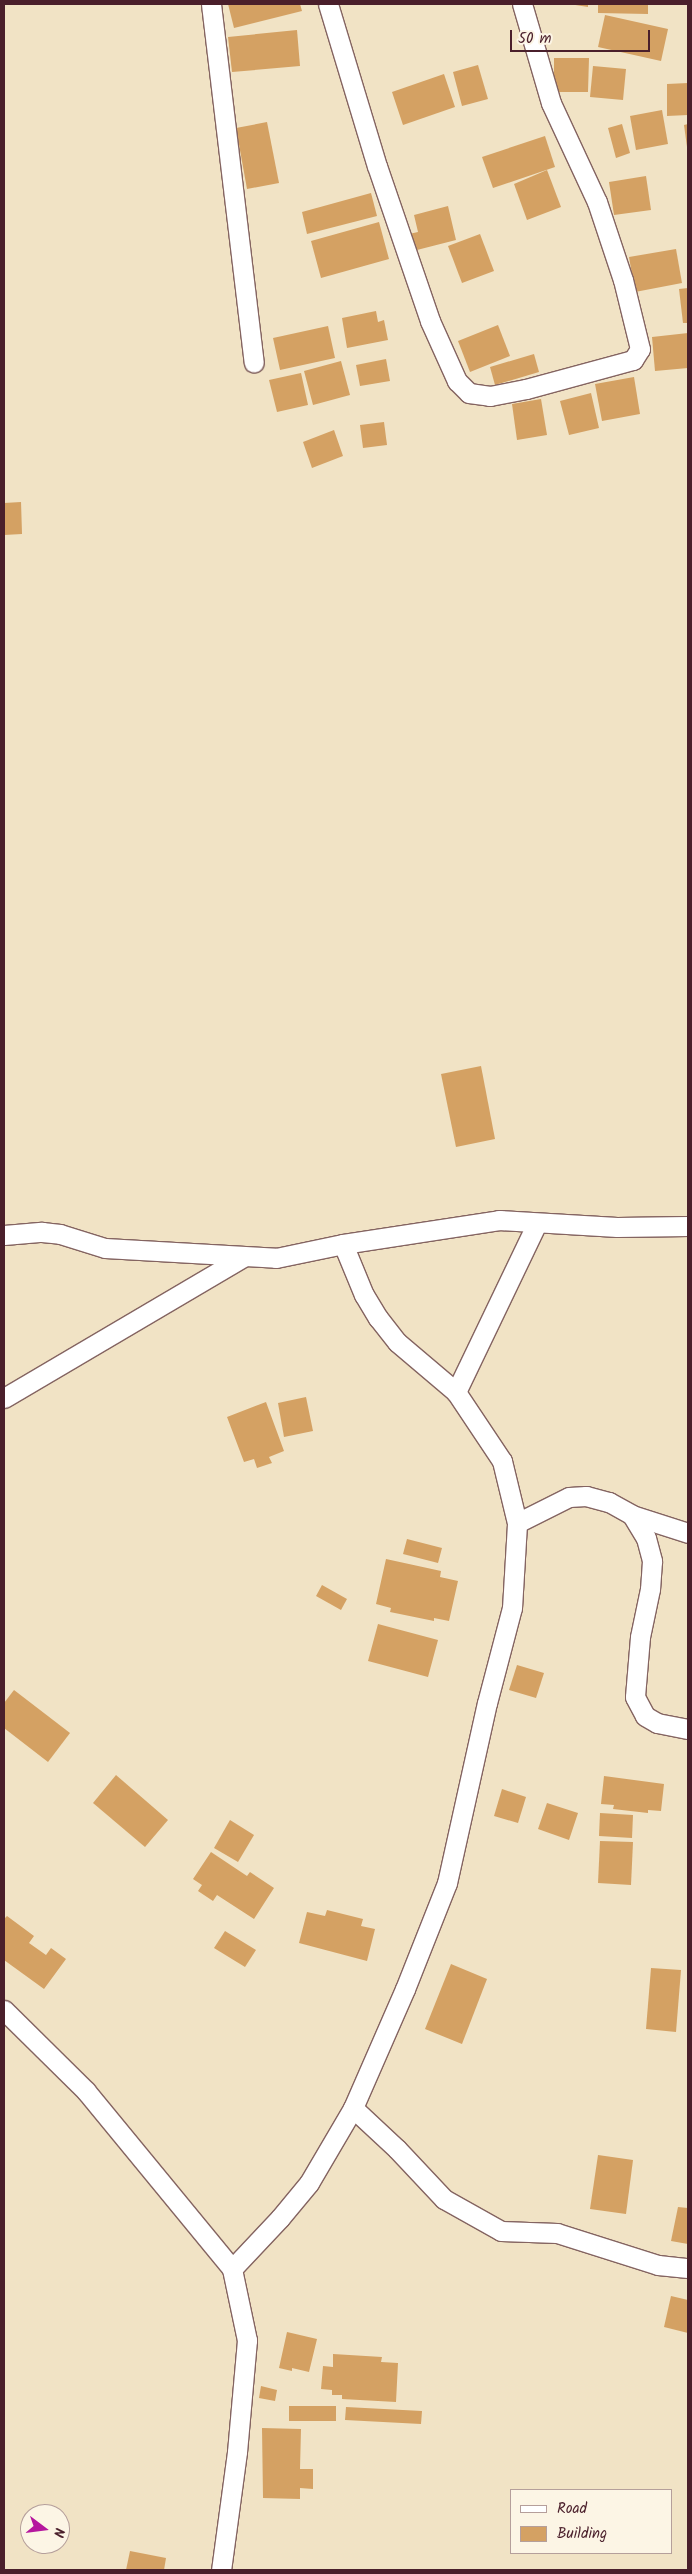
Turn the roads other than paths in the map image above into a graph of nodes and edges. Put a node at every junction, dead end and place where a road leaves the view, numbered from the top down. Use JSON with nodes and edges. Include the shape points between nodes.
{"nodes":[{"id":1,"x":211,"y":4,"type":"edge"},
{"id":2,"x":328,"y":4,"type":"edge"},
{"id":3,"x":522,"y":4,"type":"edge"},
{"id":4,"x":254,"y":362,"type":"dead end"},
{"id":5,"x":537,"y":1223,"type":"junction"},
{"id":6,"x":688,"y":1226,"type":"edge"},
{"id":7,"x":4,"y":1235,"type":"edge"},
{"id":8,"x":343,"y":1244,"type":"junction"},
{"id":9,"x":243,"y":1258,"type":"junction"},
{"id":10,"x":456,"y":1392,"type":"junction"},
{"id":11,"x":4,"y":1398,"type":"edge"},
{"id":12,"x":632,"y":1514,"type":"junction"},
{"id":13,"x":517,"y":1523,"type":"junction"},
{"id":14,"x":688,"y":1533,"type":"edge"},
{"id":15,"x":688,"y":1729,"type":"edge"},
{"id":16,"x":4,"y":2010,"type":"edge"},
{"id":17,"x":353,"y":2108,"type":"junction"},
{"id":18,"x":688,"y":2268,"type":"edge"},
{"id":19,"x":232,"y":2269,"type":"junction"},
{"id":20,"x":221,"y":2570,"type":"edge"}],
"edges":[{"from":1,"to":4,"type":"street"},
{"from":2,"to":3,"type":"street","via":[[377,166],[430,322],[457,381],[469,393],[490,396],[633,360],[640,349],[623,280],[597,202],[551,103]]},
{"from":5,"to":6,"type":"street"},
{"from":5,"to":8,"type":"street","via":[[499,1220]]},
{"from":5,"to":10,"type":"street"},
{"from":7,"to":9,"type":"street","via":[[42,1232],[105,1248]]},
{"from":8,"to":9,"type":"street","via":[[276,1258]]},
{"from":8,"to":10,"type":"street","via":[[364,1295],[378,1318],[397,1342]]},
{"from":9,"to":11,"type":"street"},
{"from":10,"to":13,"type":"street","via":[[502,1461]]},
{"from":12,"to":13,"type":"street","via":[[609,1502],[586,1496],[569,1497]]},
{"from":12,"to":14,"type":"street"},
{"from":12,"to":15,"type":"street","via":[[646,1538],[652,1561],[634,1697],[651,1720]]},
{"from":13,"to":17,"type":"street","via":[[512,1608],[447,1883]]},
{"from":16,"to":19,"type":"street","via":[[86,2091]]},
{"from":17,"to":18,"type":"street","via":[[444,2199],[501,2231],[557,2233],[658,2265]]},
{"from":17,"to":19,"type":"street","via":[[309,2183]]},
{"from":19,"to":20,"type":"street","via":[[248,2340]]}]}
